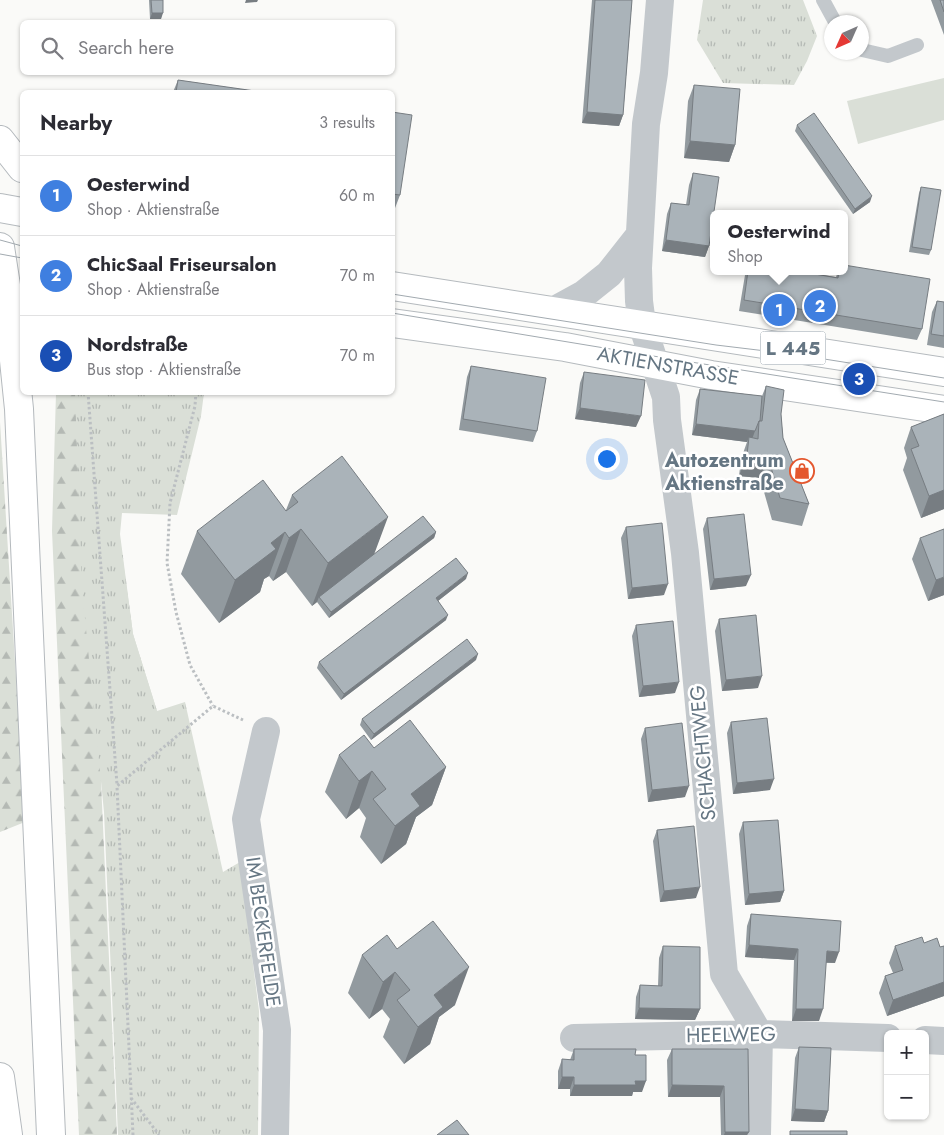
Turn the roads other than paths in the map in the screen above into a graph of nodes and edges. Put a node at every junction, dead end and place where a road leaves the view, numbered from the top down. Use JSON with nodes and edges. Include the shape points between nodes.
{"nodes":[{"id":1,"x":660,"y":0,"type":"edge"},
{"id":2,"x":823,"y":0,"type":"edge"},
{"id":3,"x":831,"y":15,"type":"edge"},
{"id":4,"x":917,"y":45,"type":"dead end"},
{"id":5,"x":869,"y":52,"type":"edge"},
{"id":6,"x":0,"y":140,"type":"edge"},
{"id":7,"x":20,"y":165,"type":"edge"},
{"id":8,"x":0,"y":208,"type":"edge"},
{"id":9,"x":20,"y":212,"type":"edge"},
{"id":10,"x":639,"y":236,"type":"junction"},
{"id":11,"x":0,"y":247,"type":"edge"},
{"id":12,"x":395,"y":286,"type":"edge"},
{"id":13,"x":10,"y":293,"type":"edge"},
{"id":14,"x":553,"y":311,"type":"junction"},
{"id":15,"x":395,"y":323,"type":"edge"},
{"id":16,"x":642,"y":324,"type":"junction"},
{"id":17,"x":655,"y":364,"type":"junction"},
{"id":18,"x":944,"y":372,"type":"edge"},
{"id":19,"x":20,"y":383,"type":"edge"},
{"id":20,"x":22,"y":401,"type":"edge"},
{"id":21,"x":944,"y":410,"type":"edge"},
{"id":22,"x":266,"y":731,"type":"road end"},
{"id":23,"x":759,"y":1034,"type":"junction"},
{"id":24,"x":574,"y":1038,"type":"dead end"},
{"id":25,"x":884,"y":1038,"type":"edge"},
{"id":26,"x":929,"y":1040,"type":"edge"},
{"id":27,"x":944,"y":1041,"type":"edge"},
{"id":28,"x":0,"y":1077,"type":"edge"},
{"id":29,"x":8,"y":1135,"type":"edge"},
{"id":30,"x":51,"y":1135,"type":"edge"},
{"id":31,"x":274,"y":1135,"type":"edge"},
{"id":32,"x":757,"y":1135,"type":"edge"}],
"edges":[{"from":1,"to":10,"type":"street","name":"SCHACHTWEG","via":[[646,124]]},
{"from":2,"to":3,"type":"lane"},
{"from":4,"to":5,"type":"lane","via":[[888,56]]},
{"from":6,"to":7,"type":"main road"},
{"from":8,"to":9,"type":"main road"},
{"from":10,"to":14,"type":"street","via":[[609,274],[584,294]]},
{"from":10,"to":16,"type":"street","name":"SCHACHTWEG"},
{"from":11,"to":13,"type":"main road"},
{"from":12,"to":14,"type":"main road","name":"AKTIENSTRASSE","number":"L 445"},
{"from":13,"to":19,"type":"main road"},
{"from":14,"to":16,"type":"main road","name":"AKTIENSTRASSE","number":"L 445"},
{"from":15,"to":17,"type":"main road","name":"AKTIENSTRASSE","number":"L 445","via":[[565,347]]},
{"from":16,"to":17,"type":"street","name":"SCHACHTWEG"},
{"from":16,"to":18,"type":"main road","name":"AKTIENSTRASSE","number":"L 445"},
{"from":17,"to":21,"type":"main road","name":"AKTIENSTRASSE","number":"L 445"},
{"from":17,"to":23,"type":"street","name":"SCHACHTWEG","via":[[666,398],[685,553],[724,974]]},
{"from":20,"to":30,"type":"main road"},
{"from":22,"to":31,"type":"street","name":"IM BECKERFELDE","via":[[246,818],[277,1030]]},
{"from":23,"to":24,"type":"street","name":"HEELWEG"},
{"from":23,"to":25,"type":"street","name":"HEELWEG"},
{"from":23,"to":32,"type":"street"},
{"from":26,"to":27,"type":"street"},
{"from":28,"to":29,"type":"main road"}]}
